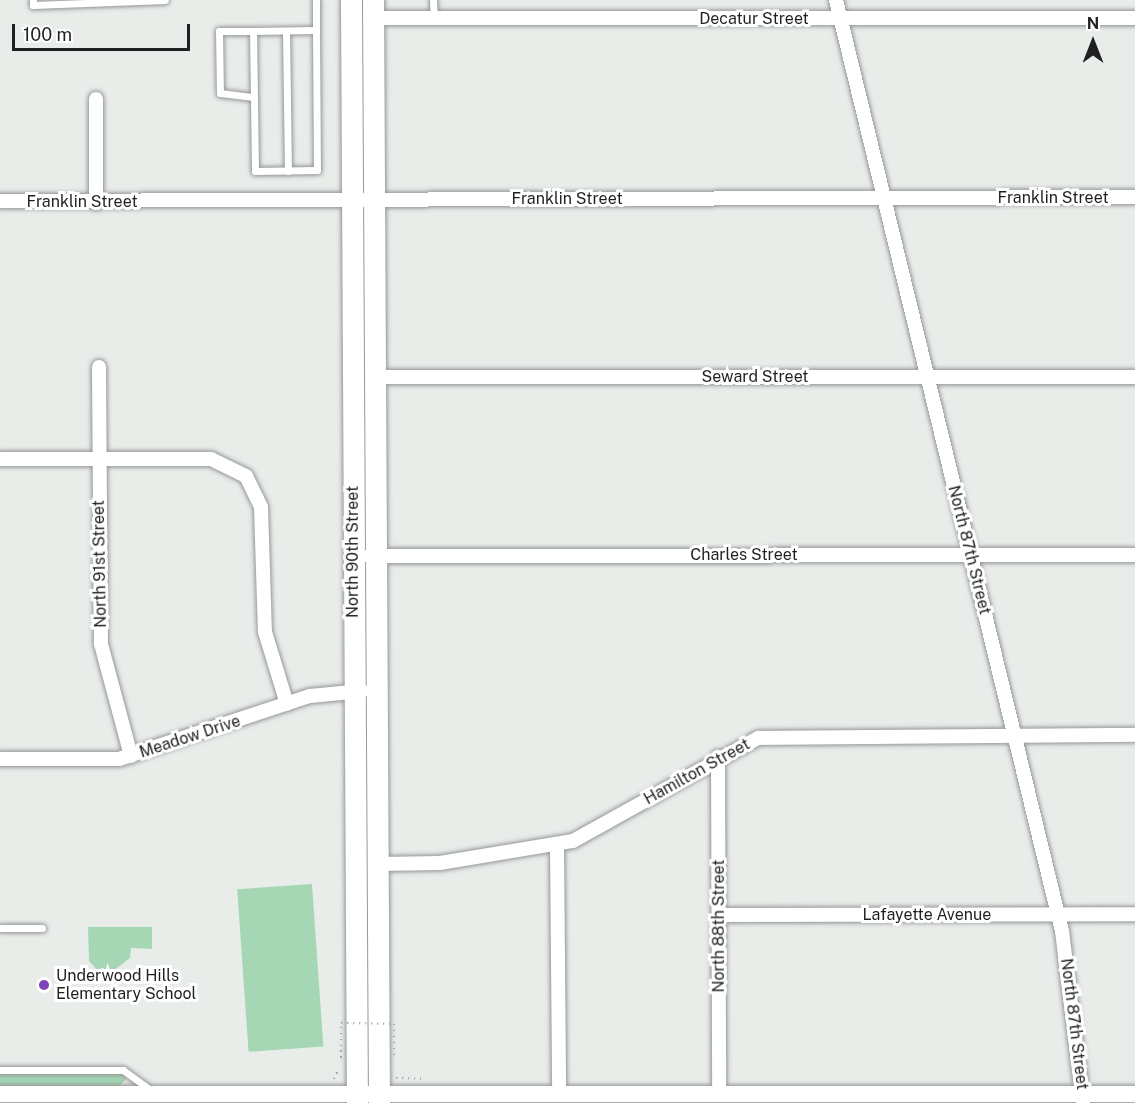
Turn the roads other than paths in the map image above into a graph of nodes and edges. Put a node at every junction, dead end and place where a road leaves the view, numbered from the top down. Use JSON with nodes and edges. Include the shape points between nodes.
{"nodes":[{"id":1,"x":33,"y":0,"type":"edge"},
{"id":2,"x":165,"y":0,"type":"edge"},
{"id":3,"x":316,"y":0,"type":"edge"},
{"id":4,"x":351,"y":0,"type":"edge"},
{"id":5,"x":432,"y":0,"type":"edge"},
{"id":6,"x":836,"y":0,"type":"edge"},
{"id":7,"x":64,"y":2,"type":"edge"},
{"id":8,"x":96,"y":2,"type":"edge"},
{"id":9,"x":135,"y":2,"type":"edge"},
{"id":10,"x":373,"y":9,"type":"edge"},
{"id":11,"x":434,"y":18,"type":"junction"},
{"id":12,"x":1135,"y":18,"type":"edge"},
{"id":13,"x":841,"y":19,"type":"junction"},
{"id":14,"x":316,"y":30,"type":"junction"},
{"id":15,"x":253,"y":31,"type":"junction"},
{"id":16,"x":286,"y":31,"type":"junction"},
{"id":17,"x":254,"y":97,"type":"junction"},
{"id":18,"x":96,"y":99,"type":"dead end"},
{"id":19,"x":288,"y":171,"type":"junction"},
{"id":20,"x":1135,"y":198,"type":"edge"},
{"id":21,"x":363,"y":199,"type":"junction"},
{"id":22,"x":884,"y":199,"type":"junction"},
{"id":23,"x":0,"y":201,"type":"edge"},
{"id":24,"x":96,"y":203,"type":"junction"},
{"id":25,"x":99,"y":367,"type":"dead end"},
{"id":26,"x":375,"y":377,"type":"junction"},
{"id":27,"x":927,"y":377,"type":"junction"},
{"id":28,"x":1135,"y":377,"type":"edge"},
{"id":29,"x":0,"y":459,"type":"edge"},
{"id":30,"x":99,"y":459,"type":"junction"},
{"id":31,"x":971,"y":555,"type":"junction"},
{"id":32,"x":1135,"y":555,"type":"edge"},
{"id":33,"x":353,"y":556,"type":"junction"},
{"id":34,"x":376,"y":556,"type":"junction"},
{"id":35,"x":354,"y":691,"type":"junction"},
{"id":36,"x":376,"y":691,"type":"junction"},
{"id":37,"x":287,"y":704,"type":"junction"},
{"id":38,"x":1135,"y":735,"type":"edge"},
{"id":39,"x":1014,"y":736,"type":"junction"},
{"id":40,"x":131,"y":756,"type":"junction"},
{"id":41,"x":718,"y":757,"type":"junction"},
{"id":42,"x":0,"y":759,"type":"edge"},
{"id":43,"x":557,"y":845,"type":"junction"},
{"id":44,"x":378,"y":864,"type":"junction"},
{"id":45,"x":1135,"y":914,"type":"edge"},
{"id":46,"x":719,"y":915,"type":"junction"},
{"id":47,"x":1058,"y":915,"type":"junction"},
{"id":48,"x":0,"y":928,"type":"edge"},
{"id":49,"x":42,"y":928,"type":"dead end"},
{"id":50,"x":0,"y":1070,"type":"edge"},
{"id":51,"x":0,"y":1094,"type":"edge"},
{"id":52,"x":155,"y":1094,"type":"junction"},
{"id":53,"x":559,"y":1094,"type":"junction"},
{"id":54,"x":719,"y":1094,"type":"junction"},
{"id":55,"x":1135,"y":1094,"type":"edge"},
{"id":56,"x":357,"y":1098,"type":"edge"},
{"id":57,"x":379,"y":1098,"type":"edge"},
{"id":58,"x":912,"y":1098,"type":"edge"},
{"id":59,"x":1083,"y":1099,"type":"edge"}],
"edges":[{"from":1,"to":7,"type":"lane","via":[[33,5]]},
{"from":2,"to":9,"type":"lane"},
{"from":3,"to":14,"type":"lane"},
{"from":4,"to":21,"type":"main road","name":"North 90th Street"},
{"from":5,"to":11,"type":"lane"},
{"from":6,"to":13,"type":"street","name":"North 87th Street"},
{"from":7,"to":8,"type":"lane"},
{"from":8,"to":9,"type":"lane"},
{"from":10,"to":11,"type":"street","name":"Decatur Street"},
{"from":10,"to":21,"type":"main road","name":"North 90th Street"},
{"from":11,"to":13,"type":"street","name":"Decatur Street"},
{"from":12,"to":13,"type":"street","name":"Decatur Street"},
{"from":13,"to":22,"type":"street","name":"North 87th Street"},
{"from":14,"to":16,"type":"lane"},
{"from":14,"to":19,"type":"lane","via":[[317,170]]},
{"from":15,"to":16,"type":"lane"},
{"from":15,"to":17,"type":"lane"},
{"from":15,"to":17,"type":"lane","via":[[219,31],[220,93]]},
{"from":16,"to":19,"type":"lane"},
{"from":17,"to":19,"type":"lane","via":[[255,171]]},
{"from":18,"to":24,"type":"street"},
{"from":20,"to":22,"type":"street","name":"Franklin Street"},
{"from":21,"to":22,"type":"street","name":"Franklin Street"},
{"from":21,"to":24,"type":"street","name":"Franklin Street"},
{"from":21,"to":26,"type":"main road","name":"North 90th Street"},
{"from":21,"to":33,"type":"main road","name":"North 90th Street"},
{"from":22,"to":27,"type":"street","name":"North 87th Street"},
{"from":23,"to":24,"type":"street","name":"Franklin Street"},
{"from":25,"to":30,"type":"street","name":"North 91st Street"},
{"from":26,"to":27,"type":"street","name":"Seward Street"},
{"from":26,"to":34,"type":"main road","name":"North 90th Street"},
{"from":27,"to":28,"type":"street","name":"Seward Street"},
{"from":27,"to":31,"type":"street","name":"North 87th Street"},
{"from":29,"to":30,"type":"street"},
{"from":30,"to":37,"type":"street","via":[[207,459],[234,467],[259,496],[265,632]]},
{"from":30,"to":40,"type":"street","name":"North 91st Street","via":[[101,644]]},
{"from":31,"to":32,"type":"street","name":"Charles Street"},
{"from":31,"to":34,"type":"street","name":"Charles Street"},
{"from":31,"to":39,"type":"street","name":"North 87th Street"},
{"from":33,"to":34,"type":"street","name":"Charles Street"},
{"from":33,"to":35,"type":"main road","name":"North 90th Street"},
{"from":34,"to":36,"type":"main road","name":"North 90th Street"},
{"from":35,"to":36,"type":"street","name":"Meadow Drive"},
{"from":35,"to":37,"type":"street","name":"Meadow Drive","via":[[325,692]]},
{"from":35,"to":56,"type":"main road","name":"North 90th Street"},
{"from":36,"to":44,"type":"main road","name":"North 90th Street"},
{"from":37,"to":40,"type":"street","name":"Meadow Drive"},
{"from":38,"to":39,"type":"street","name":"Hamilton Street"},
{"from":39,"to":41,"type":"street","name":"Hamilton Street","via":[[771,736]]},
{"from":39,"to":47,"type":"street","name":"North 87th Street"},
{"from":40,"to":42,"type":"street","name":"Meadow Drive","via":[[100,762]]},
{"from":41,"to":43,"type":"street","name":"Hamilton Street","via":[[588,834]]},
{"from":41,"to":46,"type":"street","name":"North 88th Street"},
{"from":43,"to":44,"type":"street","name":"Hamilton Street","via":[[440,863]]},
{"from":43,"to":53,"type":"street"},
{"from":44,"to":57,"type":"main road","name":"North 90th Street"},
{"from":45,"to":47,"type":"street","name":"Lafayette Avenue"},
{"from":46,"to":47,"type":"street","name":"Lafayette Avenue"},
{"from":46,"to":54,"type":"street","name":"North 88th Street"},
{"from":47,"to":59,"type":"street","name":"North 87th Street"},
{"from":48,"to":49,"type":"lane"},
{"from":50,"to":52,"type":"lane","via":[[123,1070]]},
{"from":51,"to":52,"type":"street"},
{"from":52,"to":56,"type":"street"},
{"from":53,"to":54,"type":"street"},
{"from":53,"to":57,"type":"street"},
{"from":54,"to":58,"type":"street"},
{"from":55,"to":59,"type":"street"},
{"from":56,"to":57,"type":"street"},
{"from":58,"to":59,"type":"street"}]}
